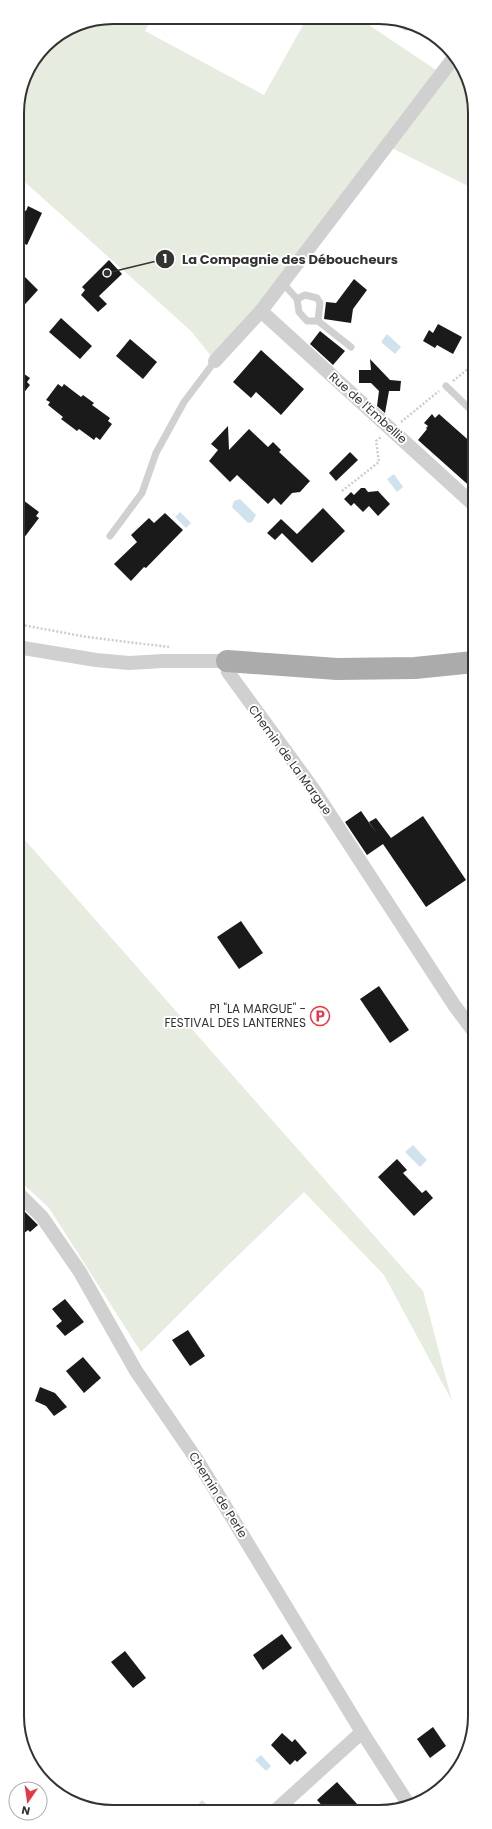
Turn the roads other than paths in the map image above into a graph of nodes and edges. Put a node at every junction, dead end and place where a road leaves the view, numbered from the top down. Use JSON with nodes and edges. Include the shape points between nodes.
{"nodes":[{"id":1,"x":451,"y":61,"type":"edge"},
{"id":2,"x":282,"y":282,"type":"junction"},
{"id":3,"x":298,"y":299,"type":"junction"},
{"id":4,"x":261,"y":311,"type":"junction"},
{"id":5,"x":318,"y":321,"type":"junction"},
{"id":6,"x":351,"y":347,"type":"dead end"},
{"id":7,"x":215,"y":361,"type":"joint"},
{"id":8,"x":446,"y":386,"type":"road end"},
{"id":9,"x":468,"y":407,"type":"edge"},
{"id":10,"x":468,"y":500,"type":"edge"},
{"id":11,"x":110,"y":536,"type":"dead end"},
{"id":12,"x":24,"y":648,"type":"edge"},
{"id":13,"x":227,"y":662,"type":"junction"},
{"id":14,"x":468,"y":663,"type":"edge"},
{"id":15,"x":468,"y":1025,"type":"edge"},
{"id":16,"x":24,"y":1199,"type":"edge"},
{"id":17,"x":362,"y":1732,"type":"junction"},
{"id":18,"x":406,"y":1801,"type":"edge"},
{"id":19,"x":282,"y":1805,"type":"edge"}],
"edges":[{"from":1,"to":2,"type":"street"},
{"from":2,"to":3,"type":"lane"},
{"from":2,"to":4,"type":"street"},
{"from":3,"to":5,"type":"lane","via":[[299,312],[307,321]]},
{"from":3,"to":5,"type":"lane","via":[[305,295],[317,298],[320,303]]},
{"from":4,"to":7,"type":"street"},
{"from":4,"to":10,"type":"street","name":"Rue de l'Embellie"},
{"from":5,"to":6,"type":"lane"},
{"from":7,"to":11,"type":"lane","via":[[184,402],[156,453],[142,493]]},
{"from":8,"to":9,"type":"lane"},
{"from":12,"to":13,"type":"street","via":[[129,663]]},
{"from":13,"to":14,"type":"main road","via":[[337,669],[415,668]]},
{"from":13,"to":15,"type":"street","name":"Chemin de La Margue","via":[[228,672],[314,790]]},
{"from":16,"to":17,"type":"street","name":"Chemin de Perle","via":[[42,1217],[80,1272],[136,1371],[220,1498]]},
{"from":17,"to":18,"type":"street","name":"Chemin de Perle"},
{"from":17,"to":19,"type":"street"}]}
